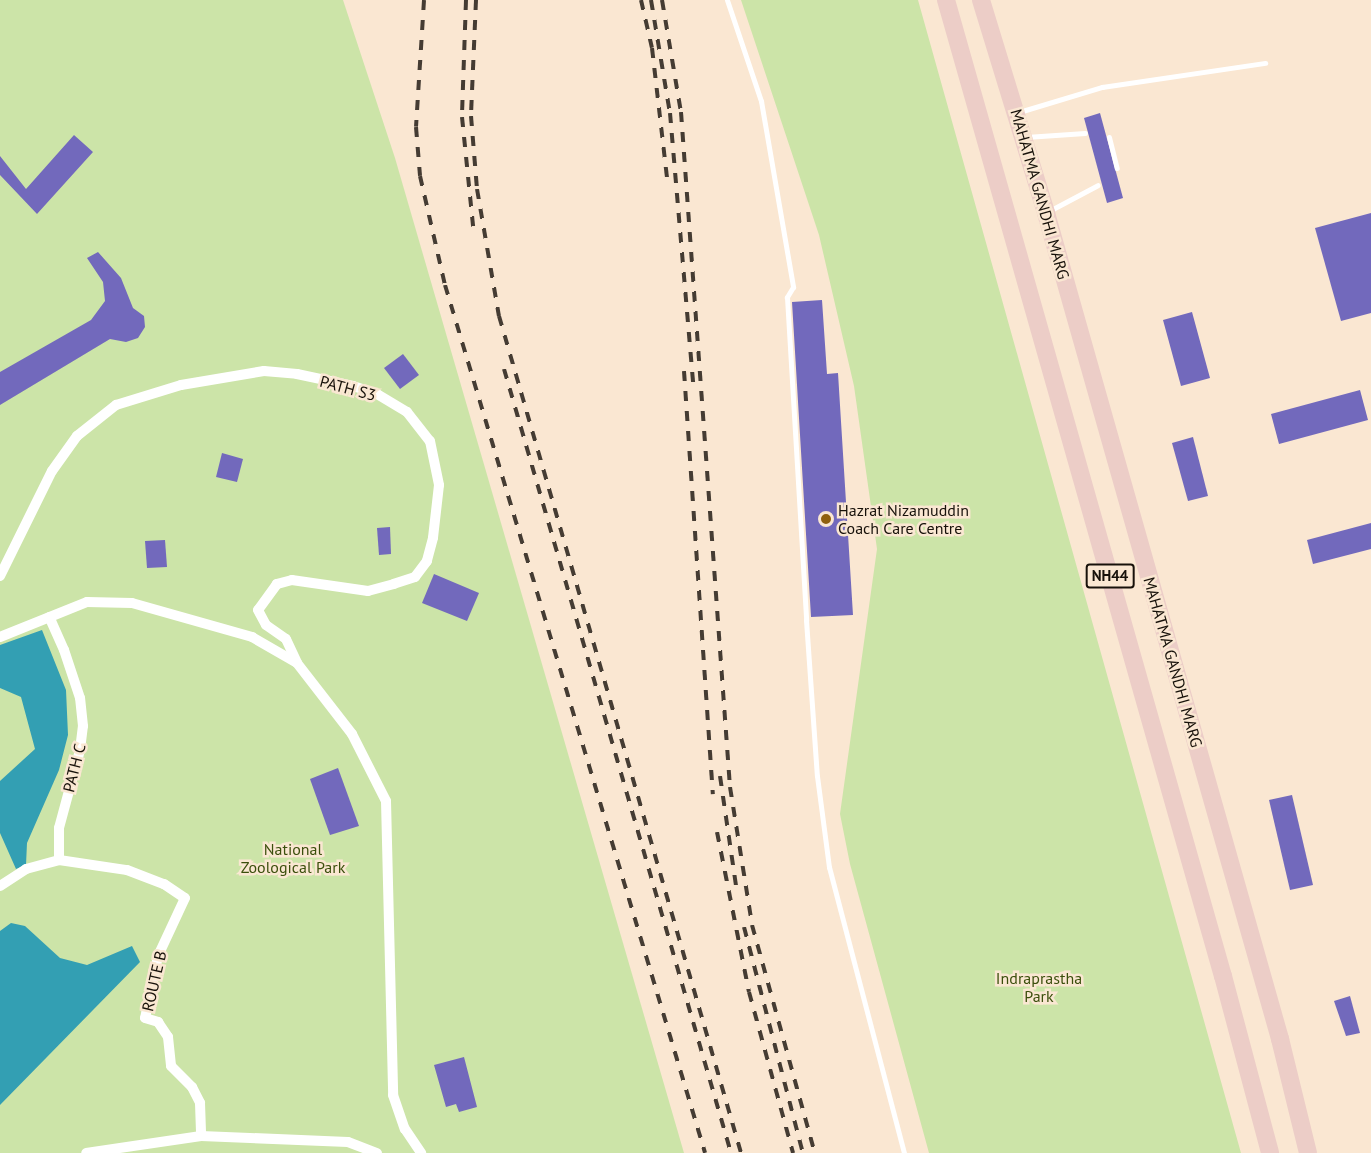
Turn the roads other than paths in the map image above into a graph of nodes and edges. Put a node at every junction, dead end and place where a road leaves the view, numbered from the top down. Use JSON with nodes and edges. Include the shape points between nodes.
{"nodes":[{"id":1,"x":727,"y":0,"type":"edge"},
{"id":2,"x":946,"y":0,"type":"edge"},
{"id":3,"x":981,"y":0,"type":"edge"},
{"id":4,"x":1265,"y":63,"type":"dead end"},
{"id":5,"x":1017,"y":112,"type":"junction"},
{"id":6,"x":1085,"y":133,"type":"dead end"},
{"id":7,"x":1109,"y":137,"type":"dead end"},
{"id":8,"x":1024,"y":138,"type":"junction"},
{"id":9,"x":1117,"y":168,"type":"dead end"},
{"id":10,"x":1098,"y":185,"type":"dead end"},
{"id":11,"x":1046,"y":213,"type":"junction"},
{"id":12,"x":0,"y":576,"type":"edge"},
{"id":13,"x":49,"y":617,"type":"junction"},
{"id":14,"x":0,"y":637,"type":"edge"},
{"id":15,"x":297,"y":663,"type":"junction"},
{"id":16,"x":58,"y":860,"type":"junction"},
{"id":17,"x":0,"y":886,"type":"edge"},
{"id":18,"x":201,"y":1136,"type":"junction"},
{"id":19,"x":86,"y":1153,"type":"edge"},
{"id":20,"x":377,"y":1153,"type":"edge"},
{"id":21,"x":421,"y":1153,"type":"edge"},
{"id":22,"x":904,"y":1153,"type":"edge"},
{"id":23,"x":1270,"y":1153,"type":"edge"},
{"id":24,"x":1308,"y":1153,"type":"edge"}],
"edges":[{"from":1,"to":22,"type":"lane","via":[[761,100],[794,287],[787,297],[817,776],[829,867]]},
{"from":2,"to":23,"type":"highway","number":"NH44"},
{"from":3,"to":5,"type":"highway","name":"MAHATMA GANDHI MARG"},
{"from":4,"to":5,"type":"lane","via":[[1102,87]]},
{"from":5,"to":8,"type":"highway","name":"MAHATMA GANDHI MARG"},
{"from":6,"to":8,"type":"lane"},
{"from":7,"to":9,"type":"lane"},
{"from":8,"to":11,"type":"highway","name":"MAHATMA GANDHI MARG"},
{"from":10,"to":11,"type":"lane"},
{"from":11,"to":24,"type":"highway","name":"MAHATMA GANDHI MARG"},
{"from":12,"to":15,"type":"street","name":"PATH S3","via":[[52,471],[77,436],[116,405],[181,385],[264,371],[353,386],[378,394],[407,412],[430,441],[439,485],[433,538],[427,561],[415,577],[394,584],[368,591],[292,580],[277,584],[258,610],[266,625],[286,639]]},
{"from":13,"to":14,"type":"street"},
{"from":13,"to":15,"type":"street","via":[[87,602],[132,603],[252,637]]},
{"from":13,"to":16,"type":"street","name":"PATH C","via":[[80,698],[83,726],[58,828]]},
{"from":15,"to":21,"type":"street","via":[[352,734],[386,801],[393,1095],[405,1129]]},
{"from":16,"to":17,"type":"street","via":[[26,869]]},
{"from":16,"to":18,"type":"street","name":"ROUTE B","via":[[127,870],[164,884],[185,898],[158,956],[145,1018],[158,1022],[168,1037],[171,1066],[192,1087],[200,1103]]},
{"from":18,"to":19,"type":"street"},
{"from":18,"to":20,"type":"street","via":[[348,1142]]}]}
